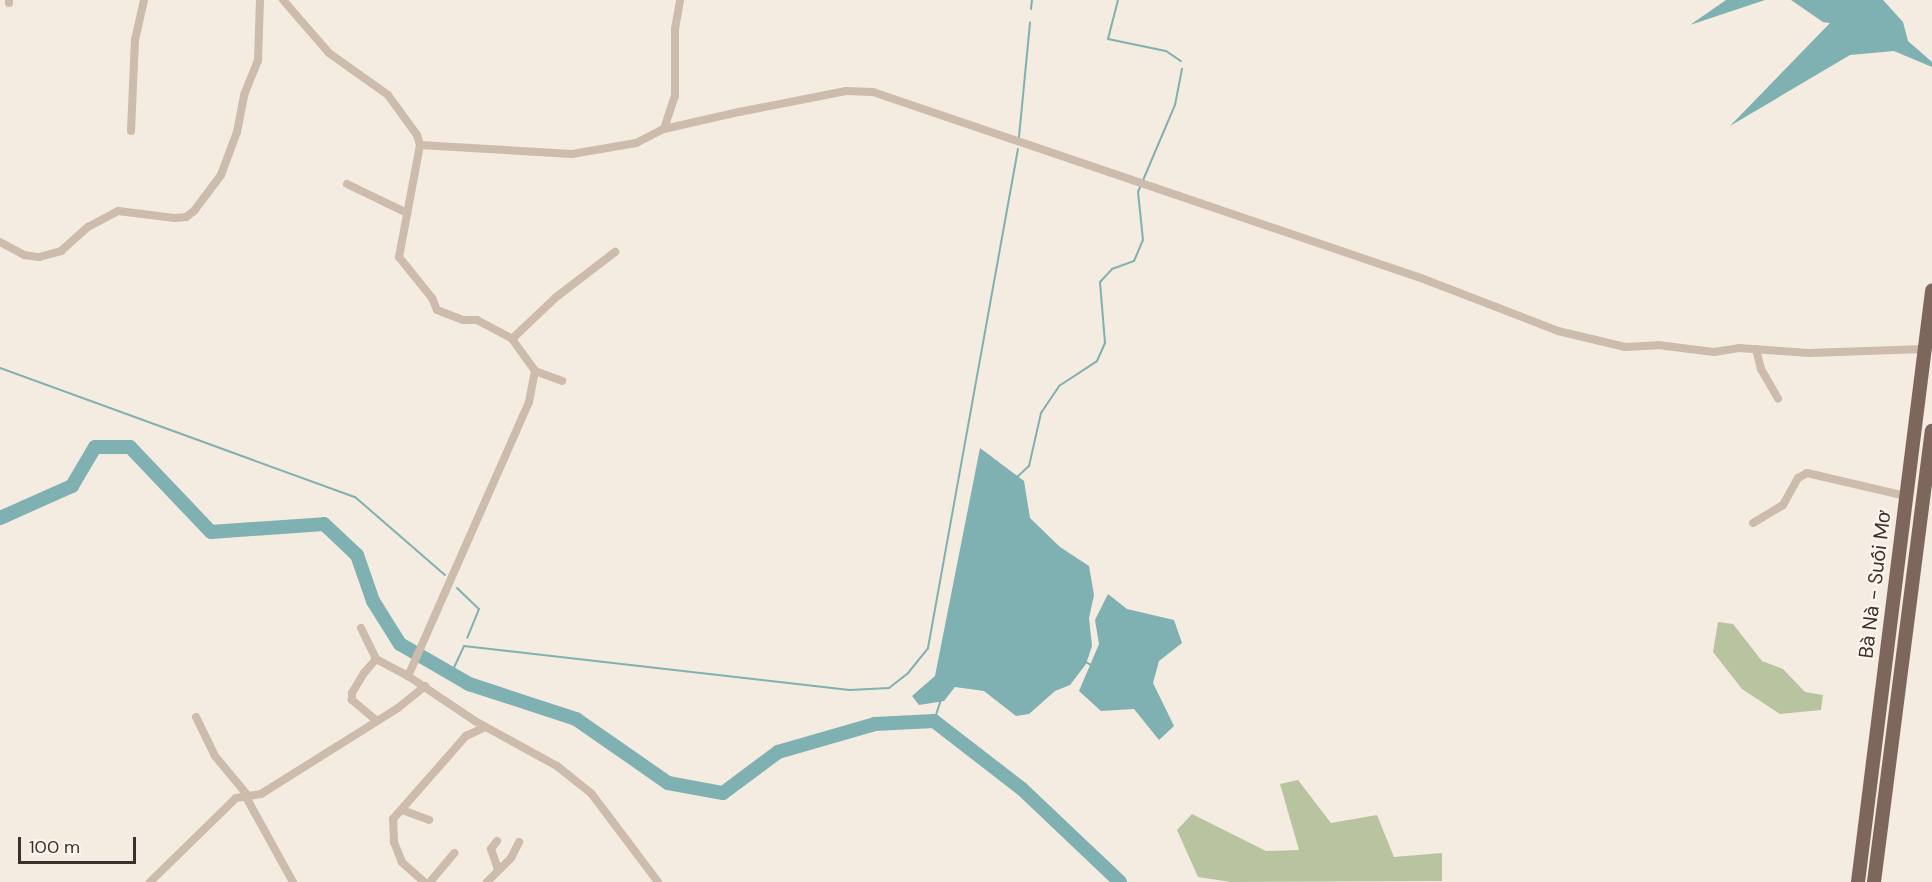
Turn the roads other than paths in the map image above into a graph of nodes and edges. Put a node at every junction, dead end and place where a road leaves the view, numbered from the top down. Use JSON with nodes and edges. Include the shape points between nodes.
{"nodes":[{"id":1,"x":144,"y":0,"type":"edge"},
{"id":2,"x":261,"y":0,"type":"edge"},
{"id":3,"x":283,"y":0,"type":"edge"},
{"id":4,"x":680,"y":0,"type":"edge"},
{"id":5,"x":664,"y":129,"type":"junction"},
{"id":6,"x":131,"y":131,"type":"dead end"},
{"id":7,"x":420,"y":145,"type":"junction"},
{"id":8,"x":347,"y":183,"type":"dead end"},
{"id":9,"x":407,"y":213,"type":"junction"},
{"id":10,"x":0,"y":243,"type":"edge"},
{"id":11,"x":615,"y":252,"type":"dead end"},
{"id":12,"x":1932,"y":291,"type":"edge"},
{"id":13,"x":512,"y":339,"type":"junction"},
{"id":14,"x":1756,"y":349,"type":"junction"},
{"id":15,"x":1928,"y":349,"type":"edge"},
{"id":16,"x":535,"y":370,"type":"junction"},
{"id":17,"x":562,"y":381,"type":"dead end"},
{"id":18,"x":1778,"y":398,"type":"dead end"},
{"id":19,"x":1932,"y":431,"type":"edge"},
{"id":20,"x":1906,"y":496,"type":"junction"},
{"id":21,"x":1753,"y":523,"type":"dead end"},
{"id":22,"x":361,"y":628,"type":"dead end"},
{"id":23,"x":376,"y":659,"type":"junction"},
{"id":24,"x":408,"y":676,"type":"junction"},
{"id":25,"x":425,"y":686,"type":"junction"},
{"id":26,"x":196,"y":717,"type":"dead end"},
{"id":27,"x":377,"y":721,"type":"junction"},
{"id":28,"x":485,"y":727,"type":"junction"},
{"id":29,"x":248,"y":797,"type":"junction"},
{"id":30,"x":402,"y":810,"type":"junction"},
{"id":31,"x":429,"y":820,"type":"dead end"},
{"id":32,"x":497,"y":842,"type":"dead end"},
{"id":33,"x":519,"y":842,"type":"dead end"},
{"id":34,"x":454,"y":853,"type":"dead end"},
{"id":35,"x":1860,"y":862,"type":"junction"},
{"id":36,"x":1876,"y":865,"type":"junction"},
{"id":37,"x":498,"y":869,"type":"junction"},
{"id":38,"x":150,"y":882,"type":"edge"},
{"id":39,"x":293,"y":882,"type":"edge"},
{"id":40,"x":424,"y":882,"type":"edge"},
{"id":41,"x":430,"y":882,"type":"edge"},
{"id":42,"x":487,"y":882,"type":"edge"},
{"id":43,"x":658,"y":882,"type":"edge"},
{"id":44,"x":1858,"y":882,"type":"edge"},
{"id":45,"x":1874,"y":882,"type":"edge"}],
"edges":[{"from":1,"to":6,"type":"street","via":[[135,40]]},
{"from":2,"to":10,"type":"street","via":[[258,60],[244,95],[237,132],[221,175],[194,211],[175,218],[118,211],[88,227],[61,251],[39,257],[24,255]]},
{"from":3,"to":7,"type":"street","via":[[329,53],[392,99],[413,126]]},
{"from":4,"to":5,"type":"street","via":[[675,29],[675,96]]},
{"from":5,"to":7,"type":"street","via":[[636,143],[563,155]]},
{"from":5,"to":14,"type":"street","via":[[846,91],[873,92],[1421,278],[1558,331],[1625,347],[1658,345],[1714,352]]},
{"from":7,"to":9,"type":"street"},
{"from":8,"to":9,"type":"street"},
{"from":9,"to":13,"type":"street","via":[[399,258],[432,298],[437,310],[463,320],[477,320]]},
{"from":11,"to":13,"type":"street","via":[[555,298]]},
{"from":12,"to":15,"type":"main road","name":"Bà Nà - Suối Mơ"},
{"from":13,"to":16,"type":"street"},
{"from":14,"to":15,"type":"street","via":[[1809,353]]},
{"from":14,"to":18,"type":"street","via":[[1757,360]]},
{"from":15,"to":20,"type":"main road","name":"Bà Nà - Suối Mơ"},
{"from":16,"to":17,"type":"street"},
{"from":16,"to":24,"type":"street","via":[[530,402]]},
{"from":19,"to":36,"type":"main road","name":"Bà Nà - Suối Mơ"},
{"from":20,"to":21,"type":"street","via":[[1807,473],[1797,478],[1783,505]]},
{"from":20,"to":35,"type":"main road","name":"Bà Nà - Suối Mơ"},
{"from":22,"to":23,"type":"street"},
{"from":23,"to":24,"type":"street"},
{"from":23,"to":27,"type":"street","via":[[352,693],[352,700]]},
{"from":24,"to":25,"type":"street"},
{"from":25,"to":27,"type":"street"},
{"from":25,"to":28,"type":"street"},
{"from":26,"to":29,"type":"street","via":[[215,756]]},
{"from":27,"to":29,"type":"street","via":[[261,794]]},
{"from":28,"to":30,"type":"street","via":[[466,736]]},
{"from":28,"to":43,"type":"street","via":[[558,766],[591,793]]},
{"from":29,"to":38,"type":"street","via":[[236,798]]},
{"from":29,"to":39,"type":"street"},
{"from":30,"to":31,"type":"street"},
{"from":30,"to":40,"type":"street","via":[[393,819],[394,842],[402,862]]},
{"from":32,"to":37,"type":"street","via":[[491,849]]},
{"from":33,"to":37,"type":"street","via":[[511,858]]},
{"from":34,"to":41,"type":"street"},
{"from":35,"to":36,"type":"main road"},
{"from":35,"to":44,"type":"main road","name":"Bà Nà - Suối Mơ"},
{"from":36,"to":45,"type":"main road","name":"Bà Nà - Suối Mơ"},
{"from":37,"to":42,"type":"street"}]}
